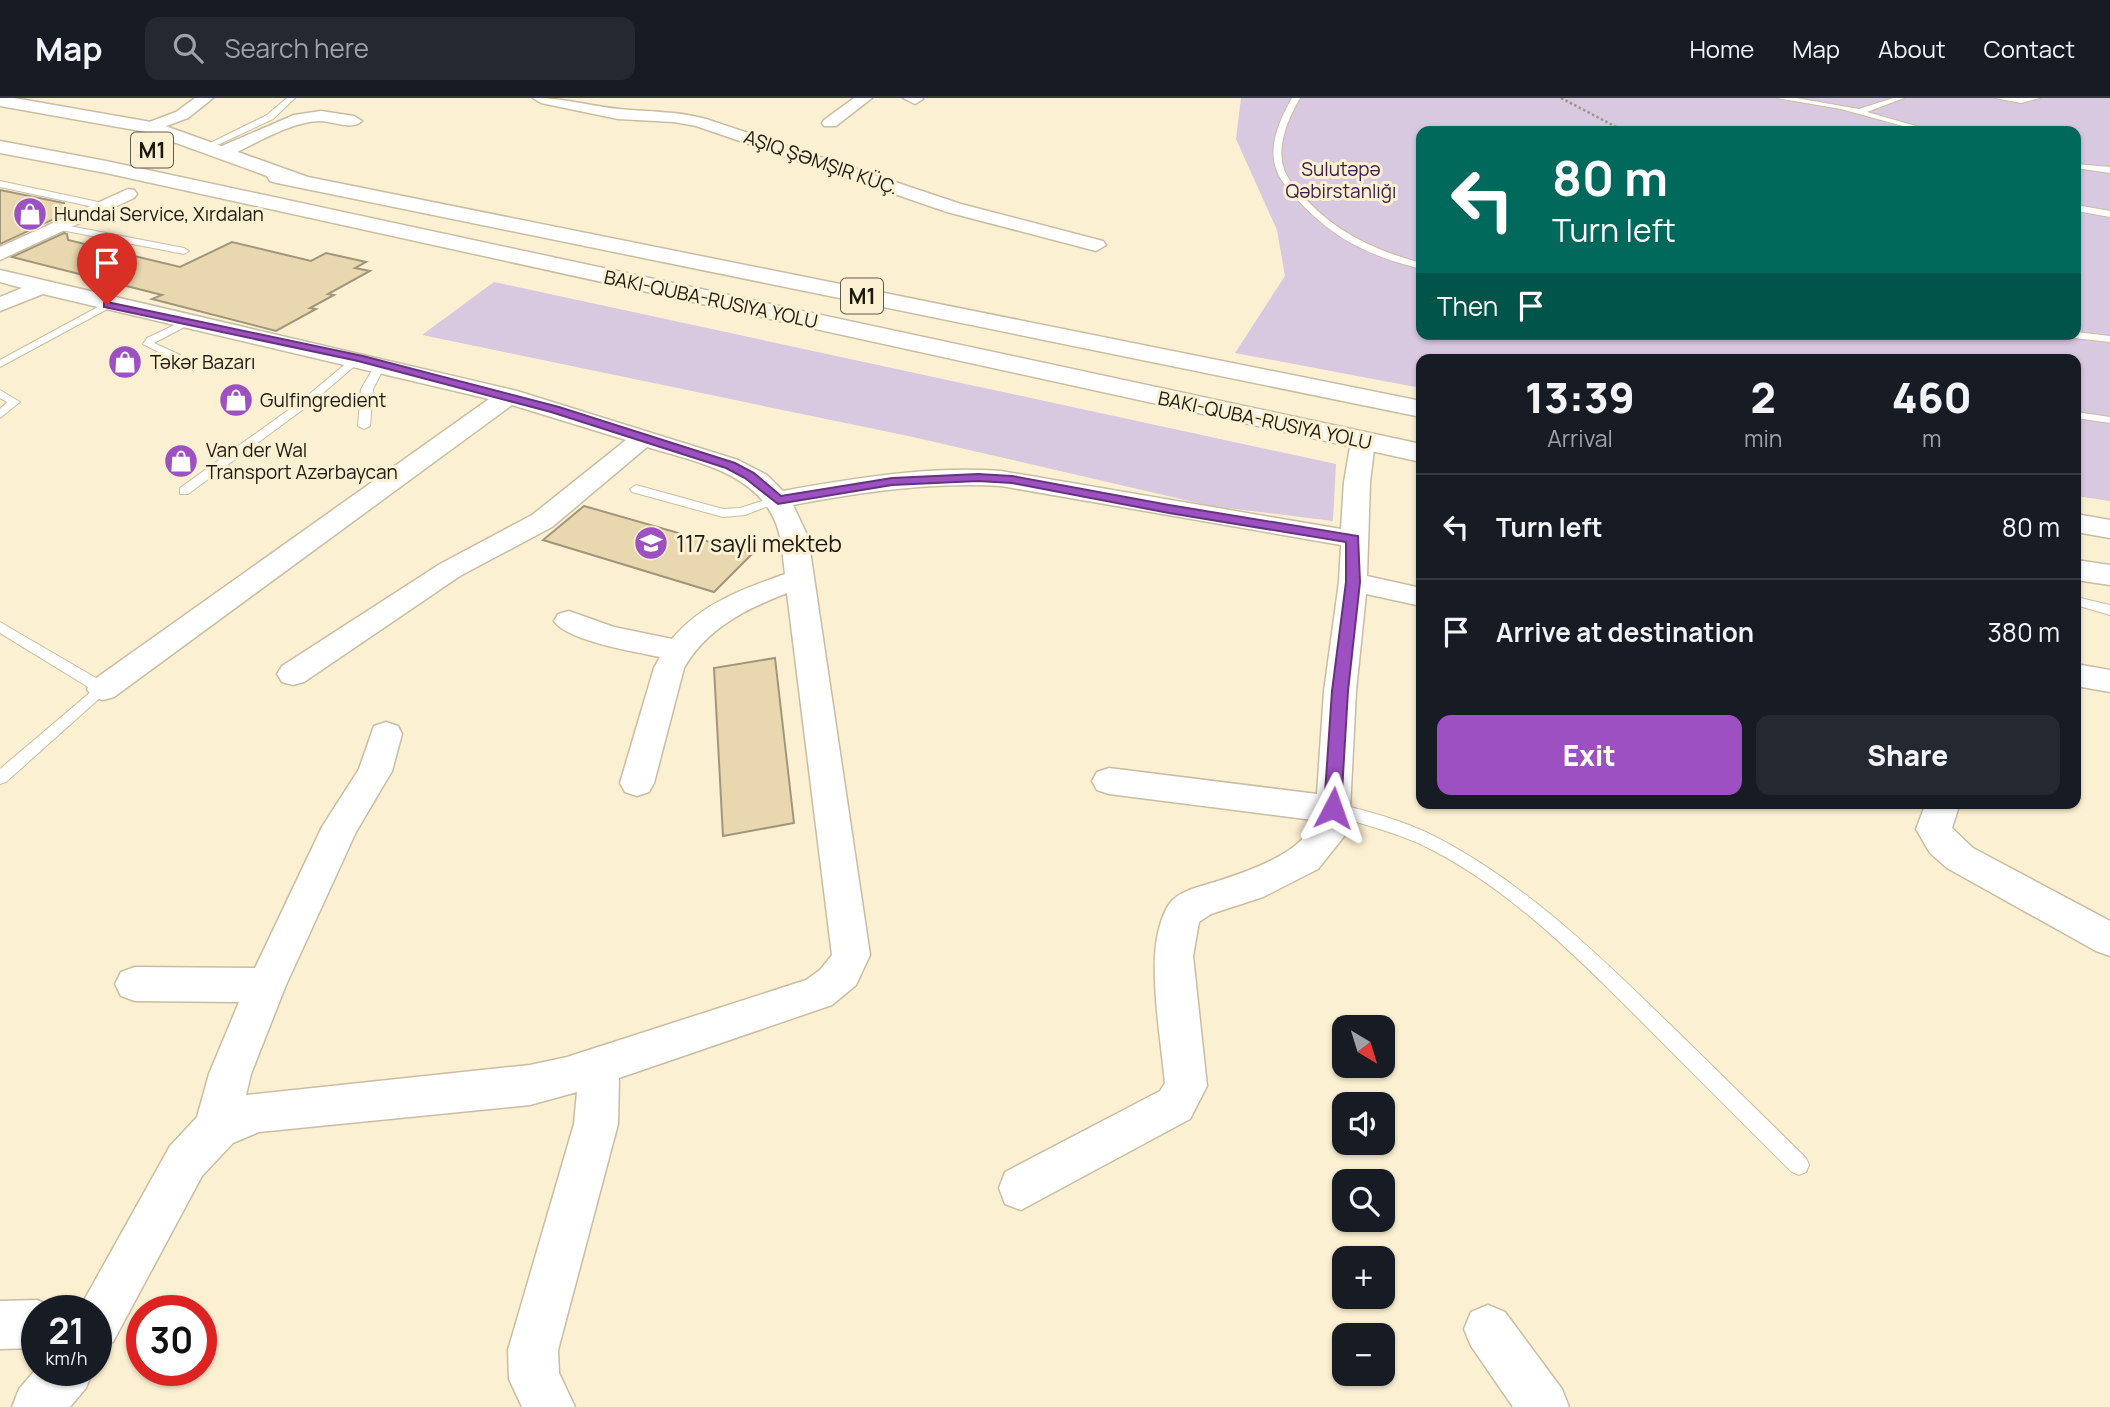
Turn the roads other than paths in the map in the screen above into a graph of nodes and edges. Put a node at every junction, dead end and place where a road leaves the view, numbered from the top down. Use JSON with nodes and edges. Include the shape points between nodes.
{"nodes":[{"id":1,"x":205,"y":98,"type":"edge"},
{"id":2,"x":291,"y":98,"type":"edge"},
{"id":3,"x":541,"y":98,"type":"edge"},
{"id":4,"x":864,"y":98,"type":"edge"},
{"id":5,"x":1296,"y":98,"type":"edge"},
{"id":6,"x":1781,"y":98,"type":"edge"},
{"id":7,"x":1900,"y":98,"type":"edge"},
{"id":8,"x":1998,"y":98,"type":"edge"},
{"id":9,"x":2036,"y":98,"type":"edge"},
{"id":10,"x":1809,"y":100,"type":"edge"},
{"id":11,"x":0,"y":101,"type":"edge"},
{"id":12,"x":1862,"y":111,"type":"junction"},
{"id":13,"x":354,"y":121,"type":"dead end"},
{"id":14,"x":830,"y":123,"type":"dead end"},
{"id":15,"x":1912,"y":126,"type":"edge"},
{"id":16,"x":150,"y":127,"type":"junction"},
{"id":17,"x":0,"y":147,"type":"edge"},
{"id":18,"x":214,"y":150,"type":"junction"},
{"id":19,"x":831,"y":150,"type":"dead end"},
{"id":20,"x":166,"y":153,"type":"dead end"},
{"id":21,"x":807,"y":156,"type":"junction"},
{"id":22,"x":2081,"y":167,"type":"edge"},
{"id":23,"x":0,"y":168,"type":"edge"},
{"id":24,"x":2110,"y":170,"type":"edge"},
{"id":25,"x":304,"y":183,"type":"junction"},
{"id":26,"x":0,"y":184,"type":"edge"},
{"id":27,"x":128,"y":194,"type":"junction"},
{"id":28,"x":103,"y":206,"type":"junction"},
{"id":29,"x":2081,"y":209,"type":"edge"},
{"id":30,"x":2110,"y":214,"type":"edge"},
{"id":31,"x":59,"y":227,"type":"junction"},
{"id":32,"x":414,"y":234,"type":"junction"},
{"id":33,"x":1096,"y":245,"type":"dead end"},
{"id":34,"x":184,"y":251,"type":"dead end"},
{"id":35,"x":0,"y":254,"type":"edge"},
{"id":36,"x":1416,"y":264,"type":"edge"},
{"id":37,"x":0,"y":276,"type":"edge"},
{"id":38,"x":41,"y":287,"type":"junction"},
{"id":39,"x":0,"y":305,"type":"edge"},
{"id":40,"x":107,"y":305,"type":"junction"},
{"id":41,"x":187,"y":323,"type":"junction"},
{"id":42,"x":2081,"y":336,"type":"edge"},
{"id":43,"x":2110,"y":339,"type":"edge"},
{"id":44,"x":176,"y":356,"type":"dead end"},
{"id":45,"x":370,"y":361,"type":"junction"},
{"id":46,"x":0,"y":365,"type":"edge"},
{"id":47,"x":0,"y":393,"type":"edge"},
{"id":48,"x":509,"y":397,"type":"junction"},
{"id":49,"x":1416,"y":409,"type":"edge"},
{"id":50,"x":0,"y":415,"type":"edge"},
{"id":51,"x":2081,"y":416,"type":"edge"},
{"id":52,"x":2110,"y":420,"type":"edge"},
{"id":53,"x":364,"y":426,"type":"dead end"},
{"id":54,"x":644,"y":437,"type":"junction"},
{"id":55,"x":1363,"y":441,"type":"junction"},
{"id":56,"x":1416,"y":452,"type":"edge"},
{"id":57,"x":636,"y":489,"type":"dead end"},
{"id":58,"x":184,"y":491,"type":"dead end"},
{"id":59,"x":778,"y":500,"type":"junction"},
{"id":60,"x":2081,"y":524,"type":"edge"},
{"id":61,"x":2110,"y":528,"type":"edge"},
{"id":62,"x":1353,"y":539,"type":"junction"},
{"id":63,"x":2081,"y":571,"type":"edge"},
{"id":64,"x":2110,"y":575,"type":"edge"},
{"id":65,"x":798,"y":579,"type":"junction"},
{"id":66,"x":1353,"y":582,"type":"junction"},
{"id":67,"x":1416,"y":596,"type":"edge"},
{"id":68,"x":2081,"y":602,"type":"edge"},
{"id":69,"x":2110,"y":610,"type":"edge"},
{"id":70,"x":569,"y":621,"type":"dead end"},
{"id":71,"x":0,"y":628,"type":"edge"},
{"id":72,"x":677,"y":650,"type":"junction"},
{"id":73,"x":293,"y":674,"type":"dead end"},
{"id":74,"x":2081,"y":676,"type":"edge"},
{"id":75,"x":2110,"y":681,"type":"edge"},
{"id":76,"x":103,"y":689,"type":"junction"},
{"id":77,"x":386,"y":734,"type":"dead end"},
{"id":78,"x":0,"y":778,"type":"edge"},
{"id":79,"x":1109,"y":781,"type":"dead end"},
{"id":80,"x":637,"y":782,"type":"dead end"},
{"id":81,"x":1333,"y":808,"type":"junction"},
{"id":82,"x":1941,"y":809,"type":"edge"},
{"id":83,"x":2110,"y":940,"type":"edge"},
{"id":84,"x":135,"y":984,"type":"dead end"},
{"id":85,"x":266,"y":985,"type":"junction"},
{"id":86,"x":599,"y":1067,"type":"junction"},
{"id":87,"x":216,"y":1127,"type":"junction"},
{"id":88,"x":1799,"y":1165,"type":"dead end"},
{"id":89,"x":1021,"y":1188,"type":"dead end"},
{"id":90,"x":112,"y":1297,"type":"edge"},
{"id":91,"x":21,"y":1324,"type":"edge"},
{"id":92,"x":0,"y":1325,"type":"edge"},
{"id":93,"x":1488,"y":1329,"type":"dead end"},
{"id":94,"x":55,"y":1386,"type":"edge"},
{"id":95,"x":37,"y":1407,"type":"edge"},
{"id":96,"x":550,"y":1407,"type":"edge"},
{"id":97,"x":1544,"y":1407,"type":"edge"}],
"edges":[{"from":1,"to":16,"type":"street","via":[[182,115]]},
{"from":2,"to":18,"type":"lane","via":[[270,117]]},
{"from":3,"to":21,"type":"street","via":[[618,114],[693,120]]},
{"from":4,"to":14,"type":"street"},
{"from":5,"to":36,"type":"lane","via":[[1282,130],[1279,151],[1287,183],[1336,230]]},
{"from":6,"to":10,"type":"lane"},
{"from":7,"to":12,"type":"lane"},
{"from":8,"to":9,"type":"lane"},
{"from":10,"to":12,"type":"lane"},
{"from":11,"to":16,"type":"highway"},
{"from":12,"to":15,"type":"lane"},
{"from":13,"to":18,"type":"street","via":[[300,118]]},
{"from":16,"to":18,"type":"highway"},
{"from":17,"to":32,"type":"highway","number":"M1"},
{"from":18,"to":25,"type":"highway"},
{"from":19,"to":21,"type":"street"},
{"from":20,"to":25,"type":"highway","number":"M1"},
{"from":21,"to":33,"type":"street","via":[[954,208]]},
{"from":22,"to":24,"type":"lane"},
{"from":23,"to":27,"type":"highway"},
{"from":25,"to":49,"type":"highway","number":"M1"},
{"from":26,"to":28,"type":"lane"},
{"from":27,"to":28,"type":"street"},
{"from":27,"to":32,"type":"highway"},
{"from":28,"to":31,"type":"street"},
{"from":29,"to":30,"type":"lane"},
{"from":31,"to":34,"type":"lane"},
{"from":31,"to":35,"type":"street"},
{"from":32,"to":55,"type":"highway","number":"M1"},
{"from":37,"to":38,"type":"street"},
{"from":38,"to":39,"type":"street"},
{"from":38,"to":40,"type":"street"},
{"from":40,"to":41,"type":"street"},
{"from":40,"to":46,"type":"lane"},
{"from":41,"to":44,"type":"lane","via":[[148,344]]},
{"from":41,"to":45,"type":"street"},
{"from":42,"to":43,"type":"lane"},
{"from":45,"to":48,"type":"street"},
{"from":45,"to":53,"type":"lane"},
{"from":45,"to":58,"type":"lane"},
{"from":47,"to":50,"type":"lane","via":[[14,402]]},
{"from":48,"to":54,"type":"street"},
{"from":48,"to":76,"type":"street"},
{"from":51,"to":52,"type":"lane"},
{"from":54,"to":59,"type":"street","via":[[730,466],[749,475]]},
{"from":54,"to":73,"type":"street","via":[[542,521],[450,570]]},
{"from":55,"to":56,"type":"highway","number":"M1"},
{"from":55,"to":62,"type":"street"},
{"from":57,"to":59,"type":"lane","via":[[723,513]]},
{"from":59,"to":62,"type":"street","via":[[892,481],[978,477]]},
{"from":59,"to":65,"type":"street","via":[[791,527]]},
{"from":60,"to":61,"type":"highway"},
{"from":62,"to":66,"type":"street"},
{"from":63,"to":64,"type":"highway"},
{"from":65,"to":72,"type":"street","via":[[720,611]]},
{"from":65,"to":86,"type":"street","via":[[851,955],[845,972],[818,993]]},
{"from":66,"to":67,"type":"street"},
{"from":66,"to":81,"type":"street"},
{"from":68,"to":69,"type":"lane"},
{"from":70,"to":72,"type":"street","via":[[608,636]]},
{"from":71,"to":76,"type":"lane"},
{"from":72,"to":80,"type":"street"},
{"from":74,"to":75,"type":"street"},
{"from":76,"to":78,"type":"lane"},
{"from":77,"to":85,"type":"street","via":[[375,771],[340,827]]},
{"from":79,"to":81,"type":"street"},
{"from":81,"to":88,"type":"lane","via":[[1366,814],[1415,833],[1528,907],[1589,958]]},
{"from":81,"to":89,"type":"street","via":[[1328,834],[1305,859],[1184,913],[1174,956],[1186,1086],[1175,1105]]},
{"from":82,"to":83,"type":"street","via":[[1934,829],[1960,858]]},
{"from":84,"to":85,"type":"street"},
{"from":85,"to":87,"type":"street","via":[[230,1074]]},
{"from":86,"to":87,"type":"street","via":[[530,1085],[259,1112]]},
{"from":86,"to":96,"type":"street","via":[[596,1124],[533,1350],[534,1379]]},
{"from":87,"to":90,"type":"street","via":[[187,1161]]},
{"from":91,"to":92,"type":"street"},
{"from":93,"to":97,"type":"street"},
{"from":94,"to":95,"type":"street"}]}
